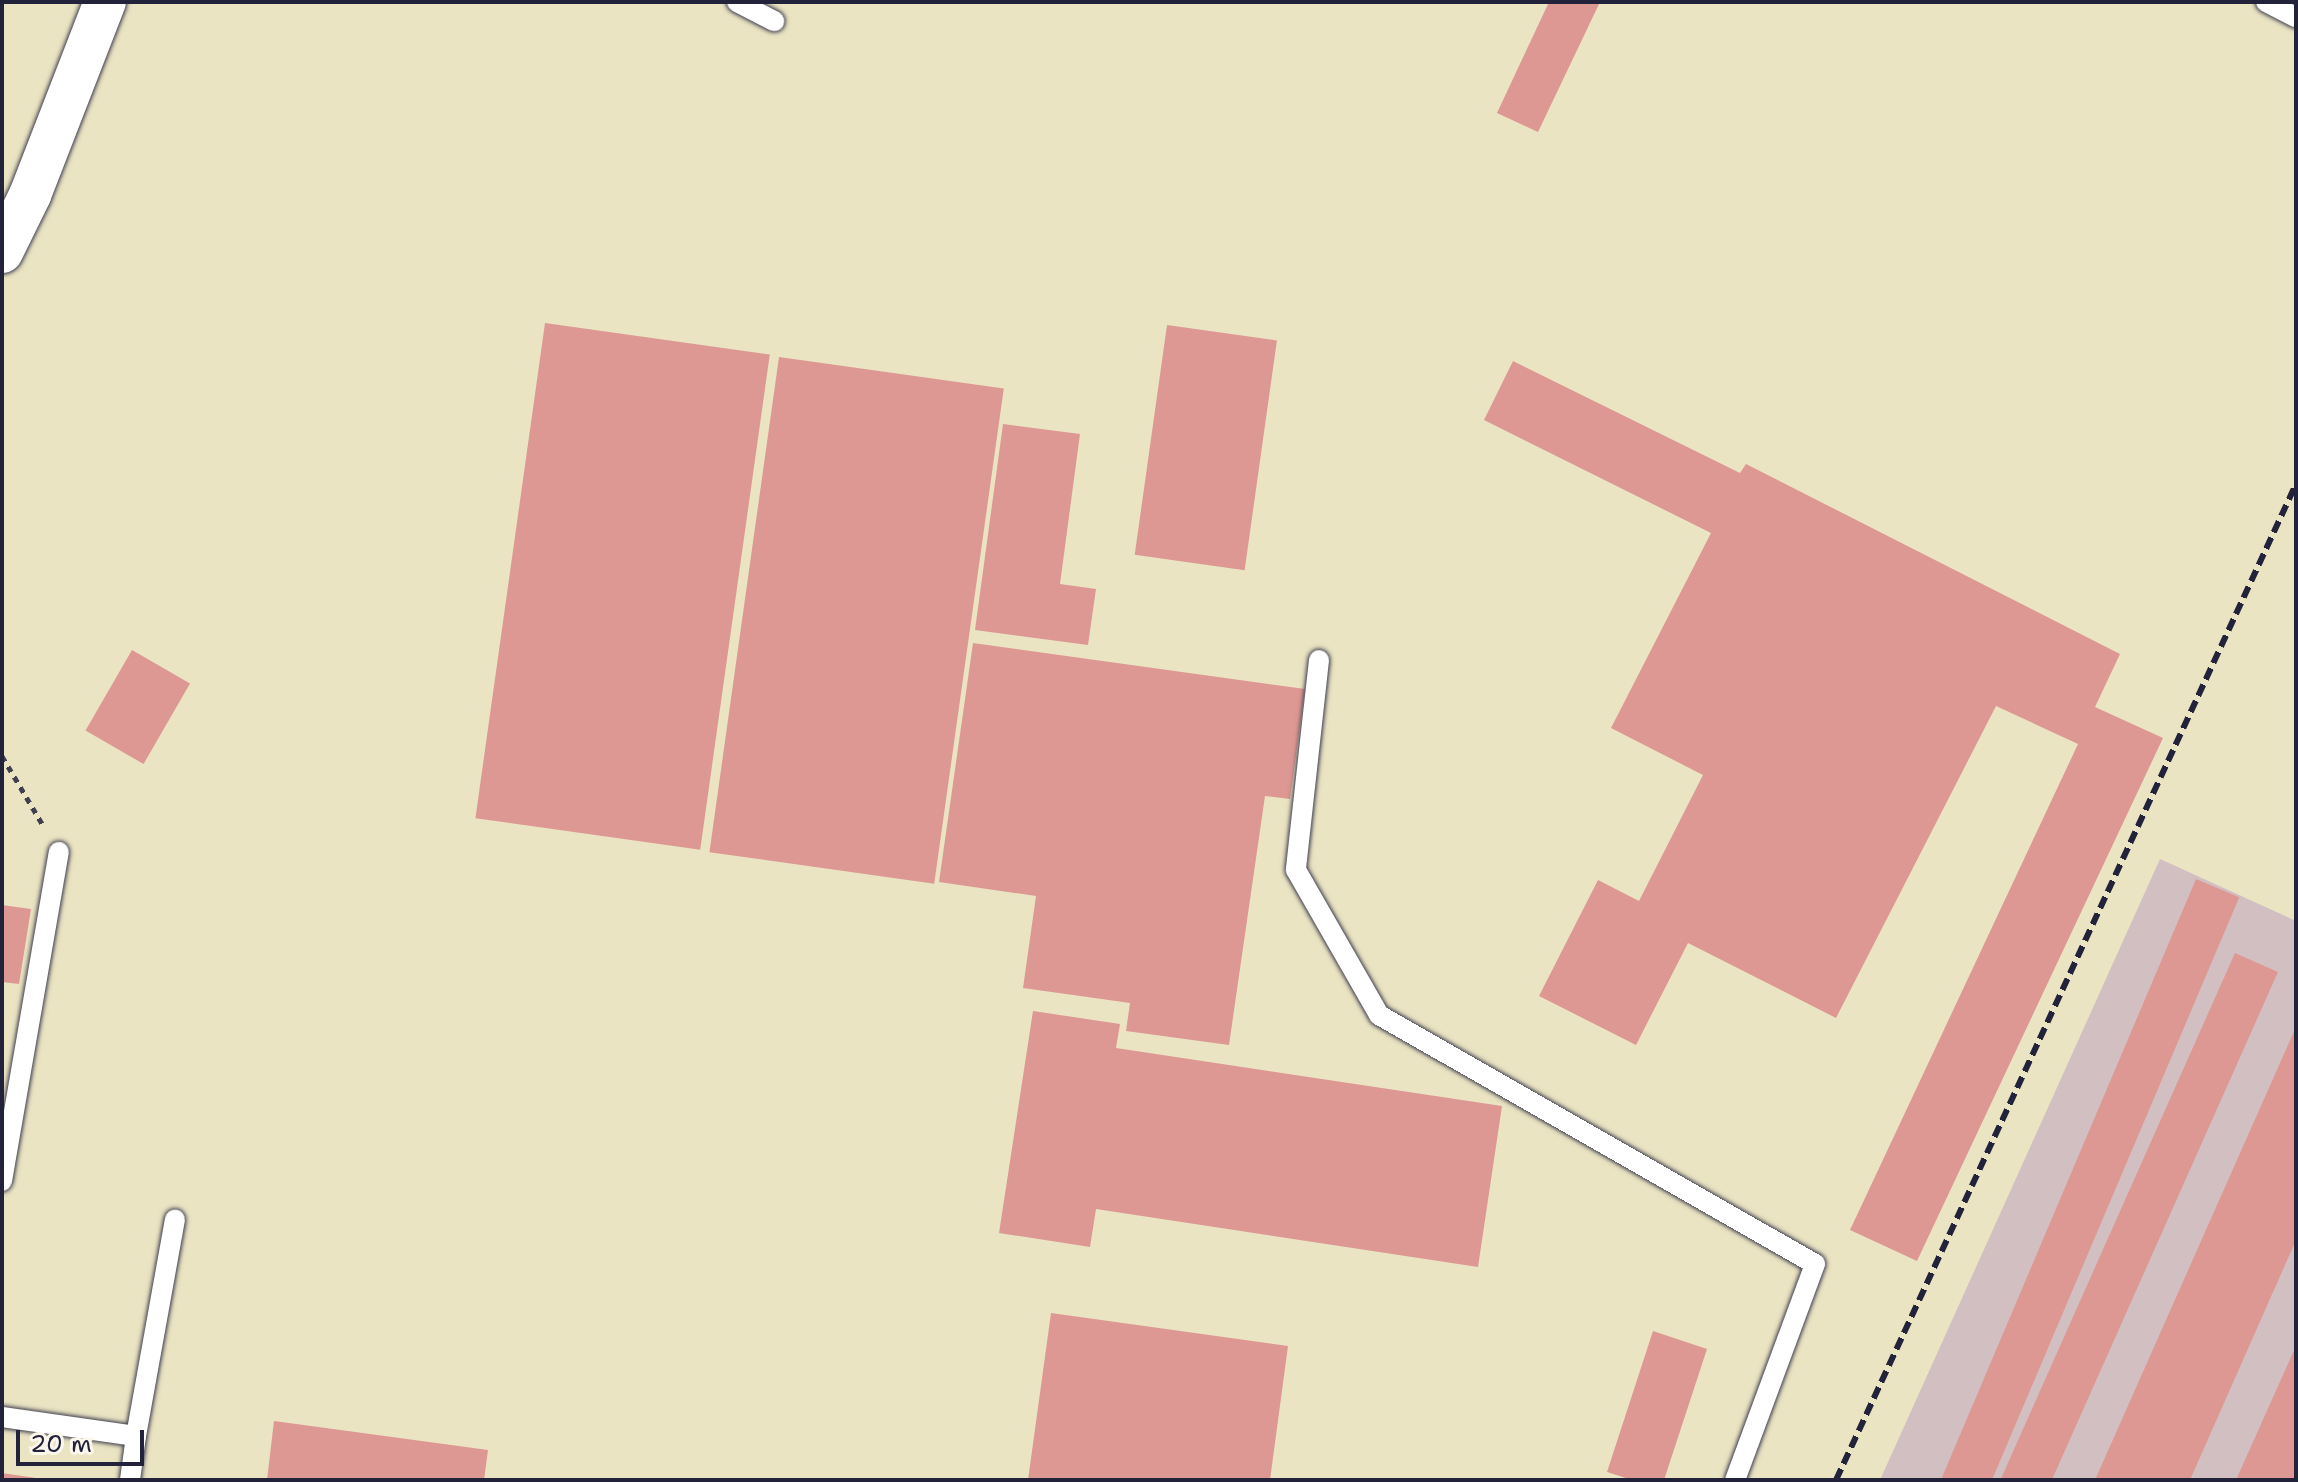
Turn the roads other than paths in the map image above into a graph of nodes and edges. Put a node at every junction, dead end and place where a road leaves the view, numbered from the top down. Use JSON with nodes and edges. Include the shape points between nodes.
{"nodes":[{"id":1,"x":105,"y":2,"type":"edge"},
{"id":2,"x":737,"y":2,"type":"edge"},
{"id":3,"x":2266,"y":2,"type":"edge"},
{"id":4,"x":2296,"y":17,"type":"edge"},
{"id":5,"x":774,"y":21,"type":"dead end"},
{"id":6,"x":2,"y":252,"type":"edge"},
{"id":7,"x":1319,"y":660,"type":"dead end"},
{"id":8,"x":59,"y":852,"type":"road end"},
{"id":9,"x":2,"y":1181,"type":"edge"},
{"id":10,"x":175,"y":1219,"type":"dead end"},
{"id":11,"x":2,"y":1417,"type":"edge"},
{"id":12,"x":136,"y":1436,"type":"junction"},
{"id":13,"x":130,"y":1480,"type":"edge"},
{"id":14,"x":1735,"y":1480,"type":"edge"}],
"edges":[{"from":1,"to":6,"type":"street","via":[[30,195]]},
{"from":2,"to":5,"type":"lane"},
{"from":3,"to":4,"type":"lane"},
{"from":7,"to":14,"type":"lane","via":[[1296,870],[1379,1015],[1815,1264]]},
{"from":8,"to":9,"type":"lane"},
{"from":10,"to":12,"type":"lane"},
{"from":11,"to":12,"type":"lane"},
{"from":12,"to":13,"type":"lane"}]}
